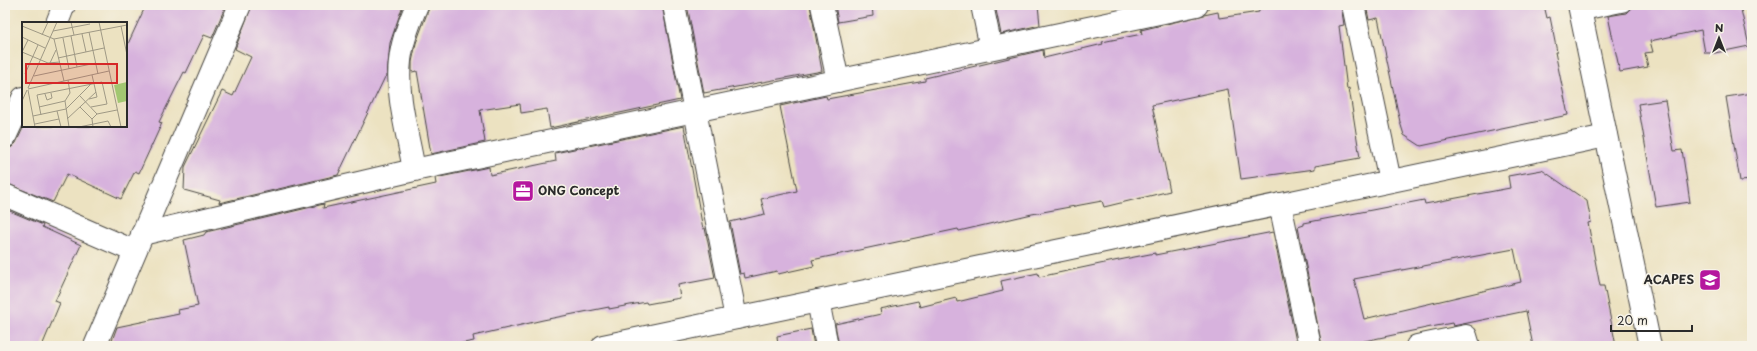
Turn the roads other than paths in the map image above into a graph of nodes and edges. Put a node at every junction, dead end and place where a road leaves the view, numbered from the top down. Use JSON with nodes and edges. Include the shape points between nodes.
{"nodes":[{"id":1,"x":64,"y":5,"type":"edge"},
{"id":2,"x":240,"y":5,"type":"edge"},
{"id":3,"x":417,"y":5,"type":"edge"},
{"id":4,"x":674,"y":5,"type":"edge"},
{"id":5,"x":822,"y":5,"type":"edge"},
{"id":6,"x":982,"y":5,"type":"edge"},
{"id":7,"x":1197,"y":5,"type":"edge"},
{"id":8,"x":1353,"y":5,"type":"edge"},
{"id":9,"x":1624,"y":5,"type":"edge"},
{"id":10,"x":1580,"y":9,"type":"edge"},
{"id":11,"x":56,"y":22,"type":"edge"},
{"id":12,"x":991,"y":48,"type":"junction"},
{"id":13,"x":838,"y":81,"type":"junction"},
{"id":14,"x":22,"y":100,"type":"edge"},
{"id":15,"x":695,"y":111,"type":"junction"},
{"id":16,"x":1606,"y":136,"type":"junction"},
{"id":17,"x":5,"y":137,"type":"edge"},
{"id":18,"x":414,"y":170,"type":"junction"},
{"id":19,"x":1390,"y":181,"type":"junction"},
{"id":20,"x":5,"y":195,"type":"edge"},
{"id":21,"x":1280,"y":204,"type":"junction"},
{"id":22,"x":138,"y":243,"type":"junction"},
{"id":23,"x":818,"y":301,"type":"junction"},
{"id":24,"x":736,"y":318,"type":"junction"},
{"id":25,"x":95,"y":346,"type":"edge"},
{"id":26,"x":603,"y":346,"type":"edge"},
{"id":27,"x":828,"y":346,"type":"edge"},
{"id":28,"x":1310,"y":346,"type":"edge"},
{"id":29,"x":1417,"y":346,"type":"edge"},
{"id":30,"x":1468,"y":346,"type":"edge"},
{"id":31,"x":1650,"y":346,"type":"edge"}],
"edges":[{"from":1,"to":11,"type":"street"},
{"from":2,"to":22,"type":"street"},
{"from":3,"to":18,"type":"street","via":[[406,31],[400,60],[400,88]]},
{"from":4,"to":15,"type":"street"},
{"from":5,"to":13,"type":"street"},
{"from":6,"to":12,"type":"street"},
{"from":7,"to":12,"type":"street"},
{"from":8,"to":19,"type":"street"},
{"from":9,"to":10,"type":"lane"},
{"from":10,"to":16,"type":"street"},
{"from":12,"to":13,"type":"street"},
{"from":13,"to":15,"type":"street"},
{"from":14,"to":17,"type":"street"},
{"from":15,"to":18,"type":"street"},
{"from":15,"to":24,"type":"street"},
{"from":16,"to":19,"type":"street"},
{"from":16,"to":31,"type":"street"},
{"from":18,"to":22,"type":"street"},
{"from":19,"to":21,"type":"street"},
{"from":20,"to":22,"type":"street"},
{"from":21,"to":23,"type":"street"},
{"from":21,"to":28,"type":"street"},
{"from":22,"to":25,"type":"street"},
{"from":23,"to":24,"type":"street"},
{"from":23,"to":27,"type":"street"},
{"from":24,"to":26,"type":"street"},
{"from":29,"to":30,"type":"street","via":[[1466,336]]}]}
